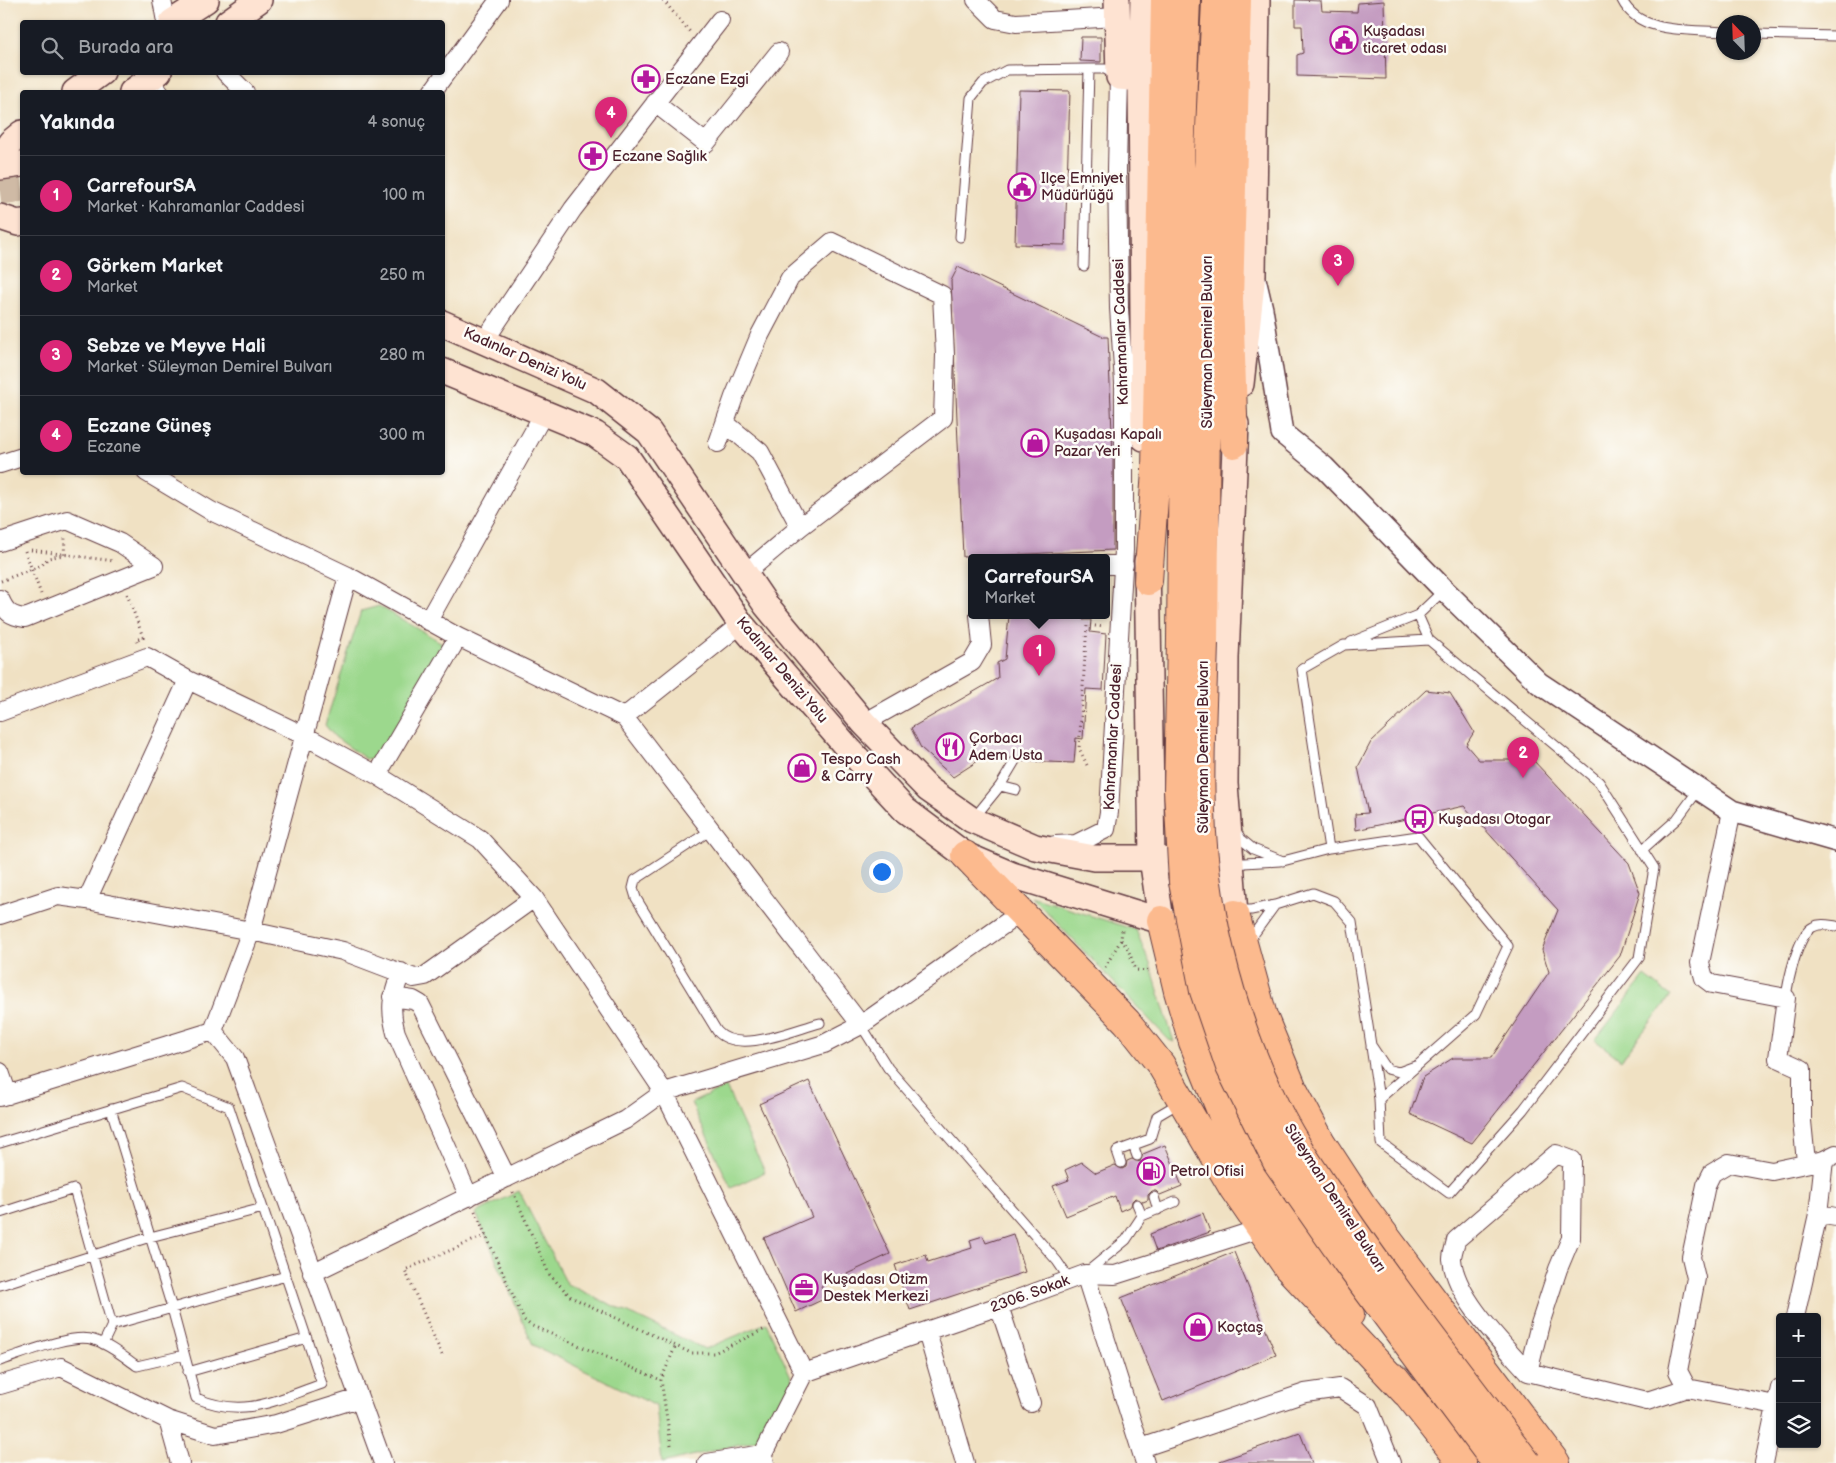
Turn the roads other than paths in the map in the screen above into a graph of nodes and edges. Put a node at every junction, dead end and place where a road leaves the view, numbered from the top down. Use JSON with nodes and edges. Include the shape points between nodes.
{"nodes":[{"id":1,"x":162,"y":0,"type":"edge"},
{"id":2,"x":206,"y":0,"type":"edge"},
{"id":3,"x":259,"y":0,"type":"edge"},
{"id":4,"x":499,"y":0,"type":"edge"},
{"id":5,"x":976,"y":0,"type":"edge"},
{"id":6,"x":1143,"y":0,"type":"edge"},
{"id":7,"x":1165,"y":0,"type":"edge"},
{"id":8,"x":1186,"y":0,"type":"edge"},
{"id":9,"x":1216,"y":0,"type":"edge"},
{"id":10,"x":1237,"y":0,"type":"edge"},
{"id":11,"x":1257,"y":0,"type":"edge"},
{"id":12,"x":1622,"y":0,"type":"edge"},
{"id":13,"x":1117,"y":9,"type":"edge"},
{"id":14,"x":166,"y":20,"type":"edge"},
{"id":15,"x":175,"y":20,"type":"edge"},
{"id":16,"x":231,"y":20,"type":"edge"},
{"id":17,"x":720,"y":20,"type":"dead end"},
{"id":18,"x":1716,"y":31,"type":"edge"},
{"id":19,"x":1761,"y":34,"type":"edge"},
{"id":20,"x":1836,"y":36,"type":"edge"},
{"id":21,"x":779,"y":52,"type":"dead end"},
{"id":22,"x":1089,"y":69,"type":"junction"},
{"id":23,"x":445,"y":74,"type":"edge"},
{"id":24,"x":98,"y":75,"type":"edge"},
{"id":25,"x":228,"y":75,"type":"edge"},
{"id":26,"x":444,"y":75,"type":"edge"},
{"id":27,"x":1130,"y":78,"type":"junction"},
{"id":28,"x":78,"y":90,"type":"edge"},
{"id":29,"x":244,"y":90,"type":"edge"},
{"id":30,"x":433,"y":90,"type":"edge"},
{"id":31,"x":655,"y":103,"type":"junction"},
{"id":32,"x":20,"y":135,"type":"edge"},
{"id":33,"x":0,"y":157,"type":"edge"},
{"id":34,"x":20,"y":164,"type":"edge"},
{"id":35,"x":0,"y":167,"type":"edge"},
{"id":36,"x":960,"y":237,"type":"dead end"},
{"id":37,"x":1084,"y":266,"type":"dead end"},
{"id":38,"x":1253,"y":274,"type":"junction"},
{"id":39,"x":445,"y":324,"type":"edge"},
{"id":40,"x":485,"y":340,"type":"junction"},
{"id":41,"x":445,"y":341,"type":"edge"},
{"id":42,"x":445,"y":357,"type":"edge"},
{"id":43,"x":445,"y":372,"type":"edge"},
{"id":44,"x":544,"y":413,"type":"junction"},
{"id":45,"x":724,"y":423,"type":"junction"},
{"id":46,"x":649,"y":432,"type":"junction"},
{"id":47,"x":718,"y":443,"type":"dead end"},
{"id":48,"x":1234,"y":444,"type":"junction"},
{"id":49,"x":627,"y":457,"type":"junction"},
{"id":50,"x":20,"y":458,"type":"edge"},
{"id":51,"x":0,"y":464,"type":"edge"},
{"id":52,"x":151,"y":475,"type":"edge"},
{"id":53,"x":800,"y":527,"type":"junction"},
{"id":54,"x":15,"y":544,"type":"edge"},
{"id":55,"x":1115,"y":565,"type":"edge"},
{"id":56,"x":744,"y":574,"type":"junction"},
{"id":57,"x":348,"y":576,"type":"junction"},
{"id":58,"x":1148,"y":581,"type":"junction"},
{"id":59,"x":1444,"y":590,"type":"junction"},
{"id":60,"x":0,"y":598,"type":"edge"},
{"id":61,"x":766,"y":605,"type":"junction"},
{"id":62,"x":1418,"y":615,"type":"junction"},
{"id":63,"x":979,"y":619,"type":"edge"},
{"id":64,"x":428,"y":620,"type":"junction"},
{"id":65,"x":741,"y":624,"type":"junction"},
{"id":66,"x":458,"y":637,"type":"junction"},
{"id":67,"x":1430,"y":640,"type":"junction"},
{"id":68,"x":1192,"y":641,"type":"junction"},
{"id":69,"x":1344,"y":645,"type":"junction"},
{"id":70,"x":1148,"y":656,"type":"junction"},
{"id":71,"x":188,"y":680,"type":"junction"},
{"id":72,"x":1139,"y":683,"type":"dead end"},
{"id":73,"x":0,"y":712,"type":"edge"},
{"id":74,"x":624,"y":717,"type":"junction"},
{"id":75,"x":864,"y":723,"type":"junction"},
{"id":76,"x":305,"y":736,"type":"junction"},
{"id":77,"x":1015,"y":760,"type":"dead end"},
{"id":78,"x":378,"y":775,"type":"junction"},
{"id":79,"x":1224,"y":784,"type":"junction"},
{"id":80,"x":1000,"y":786,"type":"junction"},
{"id":81,"x":1699,"y":789,"type":"junction"},
{"id":82,"x":1016,"y":790,"type":"dead end"},
{"id":83,"x":1151,"y":804,"type":"junction"},
{"id":84,"x":1732,"y":811,"type":"junction"},
{"id":85,"x":972,"y":820,"type":"junction"},
{"id":86,"x":711,"y":830,"type":"junction"},
{"id":87,"x":1836,"y":841,"type":"edge"},
{"id":88,"x":1035,"y":847,"type":"junction"},
{"id":89,"x":1329,"y":850,"type":"junction"},
{"id":90,"x":1642,"y":850,"type":"junction"},
{"id":91,"x":965,"y":855,"type":"junction"},
{"id":92,"x":1080,"y":856,"type":"junction"},
{"id":93,"x":1152,"y":858,"type":"junction"},
{"id":94,"x":1283,"y":861,"type":"junction"},
{"id":95,"x":1231,"y":866,"type":"junction"},
{"id":96,"x":534,"y":898,"type":"junction"},
{"id":97,"x":87,"y":900,"type":"junction"},
{"id":98,"x":1275,"y":905,"type":"junction"},
{"id":99,"x":1235,"y":912,"type":"junction"},
{"id":100,"x":1020,"y":913,"type":"junction"},
{"id":101,"x":0,"y":915,"type":"edge"},
{"id":102,"x":1161,"y":920,"type":"junction"},
{"id":103,"x":1836,"y":926,"type":"edge"},
{"id":104,"x":251,"y":931,"type":"junction"},
{"id":105,"x":1246,"y":957,"type":"junction"},
{"id":106,"x":401,"y":972,"type":"junction"},
{"id":107,"x":392,"y":997,"type":"junction"},
{"id":108,"x":1786,"y":998,"type":"junction"},
{"id":109,"x":1263,"y":1016,"type":"junction"},
{"id":110,"x":820,"y":1023,"type":"dead end"},
{"id":111,"x":861,"y":1025,"type":"junction"},
{"id":112,"x":213,"y":1031,"type":"junction"},
{"id":113,"x":1193,"y":1042,"type":"junction"},
{"id":114,"x":1371,"y":1045,"type":"junction"},
{"id":115,"x":1418,"y":1065,"type":"junction"},
{"id":116,"x":0,"y":1072,"type":"edge"},
{"id":117,"x":664,"y":1092,"type":"junction"},
{"id":118,"x":4,"y":1096,"type":"edge"},
{"id":119,"x":1379,"y":1099,"type":"junction"},
{"id":120,"x":1183,"y":1100,"type":"junction"},
{"id":121,"x":111,"y":1109,"type":"junction"},
{"id":122,"x":0,"y":1143,"type":"edge"},
{"id":123,"x":1133,"y":1145,"type":"junction"},
{"id":124,"x":1137,"y":1156,"type":"dead end"},
{"id":125,"x":1830,"y":1157,"type":"edge"},
{"id":126,"x":1806,"y":1162,"type":"junction"},
{"id":127,"x":1121,"y":1163,"type":"dead end"},
{"id":128,"x":507,"y":1178,"type":"junction"},
{"id":129,"x":468,"y":1196,"type":"junction"},
{"id":130,"x":1154,"y":1197,"type":"dead end"},
{"id":131,"x":1175,"y":1202,"type":"dead end"},
{"id":132,"x":1137,"y":1204,"type":"dead end"},
{"id":133,"x":263,"y":1208,"type":"junction"},
{"id":134,"x":1158,"y":1210,"type":"junction"},
{"id":135,"x":0,"y":1213,"type":"edge"},
{"id":136,"x":1818,"y":1214,"type":"junction"},
{"id":137,"x":1142,"y":1216,"type":"junction"},
{"id":138,"x":1836,"y":1217,"type":"edge"},
{"id":139,"x":1259,"y":1229,"type":"junction"},
{"id":140,"x":150,"y":1236,"type":"junction"},
{"id":141,"x":91,"y":1254,"type":"junction"},
{"id":142,"x":312,"y":1273,"type":"junction"},
{"id":143,"x":286,"y":1276,"type":"junction"},
{"id":144,"x":1077,"y":1277,"type":"junction"},
{"id":145,"x":0,"y":1285,"type":"edge"},
{"id":146,"x":999,"y":1306,"type":"junction"},
{"id":147,"x":172,"y":1308,"type":"junction"},
{"id":148,"x":1796,"y":1313,"type":"edge"},
{"id":149,"x":112,"y":1325,"type":"junction"},
{"id":150,"x":927,"y":1332,"type":"junction"},
{"id":151,"x":307,"y":1338,"type":"junction"},
{"id":152,"x":103,"y":1344,"type":"junction"},
{"id":153,"x":184,"y":1355,"type":"junction"},
{"id":154,"x":0,"y":1360,"type":"edge"},
{"id":155,"x":188,"y":1372,"type":"junction"},
{"id":156,"x":1528,"y":1372,"type":"junction"},
{"id":157,"x":804,"y":1373,"type":"junction"},
{"id":158,"x":0,"y":1385,"type":"edge"},
{"id":159,"x":1686,"y":1388,"type":"junction"},
{"id":160,"x":1406,"y":1393,"type":"junction"},
{"id":161,"x":1776,"y":1397,"type":"edge"},
{"id":162,"x":359,"y":1398,"type":"junction"},
{"id":163,"x":1031,"y":1403,"type":"dead end"},
{"id":164,"x":1777,"y":1403,"type":"edge"},
{"id":165,"x":168,"y":1420,"type":"junction"},
{"id":166,"x":1143,"y":1455,"type":"edge"},
{"id":167,"x":764,"y":1459,"type":"edge"},
{"id":168,"x":180,"y":1463,"type":"edge"},
{"id":169,"x":383,"y":1463,"type":"edge"},
{"id":170,"x":707,"y":1463,"type":"edge"},
{"id":171,"x":965,"y":1463,"type":"edge"},
{"id":172,"x":1391,"y":1463,"type":"edge"},
{"id":173,"x":1462,"y":1463,"type":"edge"},
{"id":174,"x":1496,"y":1463,"type":"edge"},
{"id":175,"x":1527,"y":1463,"type":"edge"},
{"id":176,"x":1556,"y":1463,"type":"edge"},
{"id":177,"x":1764,"y":1463,"type":"edge"}],
"edges":[{"from":1,"to":14,"type":"street"},
{"from":2,"to":15,"type":"main road"},
{"from":3,"to":16,"type":"main road"},
{"from":4,"to":23,"type":"street"},
{"from":5,"to":13,"type":"street","via":[[995,19],[1016,23]]},
{"from":6,"to":27,"type":"main road"},
{"from":7,"to":58,"type":"highway","via":[[1156,471]]},
{"from":8,"to":68,"type":"highway","name":"Süleyman Demirel Bulvarı","via":[[1180,161]]},
{"from":9,"to":68,"type":"highway","name":"Süleyman Demirel Bulvarı"},
{"from":10,"to":48,"type":"highway","via":[[1229,299]]},
{"from":11,"to":38,"type":"main road"},
{"from":12,"to":18,"type":"lane","via":[[1629,11],[1651,24]]},
{"from":13,"to":27,"type":"main road","name":"Kahramanlar Caddesi"},
{"from":17,"to":31,"type":"street"},
{"from":19,"to":20,"type":"lane"},
{"from":21,"to":31,"type":"street","via":[[706,143]]},
{"from":22,"to":27,"type":"lane","via":[[1106,69]]},
{"from":22,"to":36,"type":"lane","via":[[1007,70],[983,83],[971,98]]},
{"from":22,"to":37,"type":"lane"},
{"from":24,"to":28,"type":"main road"},
{"from":25,"to":29,"type":"street"},
{"from":26,"to":30,"type":"street"},
{"from":27,"to":55,"type":"street","name":"Kahramanlar Caddesi","via":[[1117,170],[1119,308],[1124,384]]},
{"from":27,"to":58,"type":"main road"},
{"from":31,"to":40,"type":"street","via":[[572,209]]},
{"from":32,"to":33,"type":"main road"},
{"from":34,"to":35,"type":"main road"},
{"from":38,"to":48,"type":"main road"},
{"from":38,"to":59,"type":"street","via":[[1262,309],[1282,433],[1324,467]]},
{"from":39,"to":40,"type":"main road","name":"Kadınlar Denizi Yolu"},
{"from":40,"to":46,"type":"main road","name":"Kadınlar Denizi Yolu","via":[[597,391]]},
{"from":41,"to":46,"type":"main road","via":[[561,389]]},
{"from":42,"to":49,"type":"main road","via":[[598,426]]},
{"from":43,"to":44,"type":"main road","name":"Kadınlar Denizi Yolu"},
{"from":44,"to":49,"type":"main road","name":"Kadınlar Denizi Yolu","via":[[595,434]]},
{"from":44,"to":64,"type":"street"},
{"from":45,"to":47,"type":"street"},
{"from":45,"to":53,"type":"street","via":[[760,452]]},
{"from":45,"to":53,"type":"street","via":[[760,335],[790,278],[832,242],[942,295],[945,355],[943,418]]},
{"from":46,"to":56,"type":"main road","name":"Kadınlar Denizi Yolu"},
{"from":48,"to":79,"type":"main road"},
{"from":49,"to":65,"type":"main road","name":"Kadınlar Denizi Yolu"},
{"from":50,"to":51,"type":"street"},
{"from":52,"to":57,"type":"street","via":[[211,511]]},
{"from":53,"to":56,"type":"street"},
{"from":54,"to":60,"type":"street","via":[[67,520],[120,543],[154,566],[25,618],[10,616]]},
{"from":55,"to":88,"type":"street","name":"Kahramanlar Caddesi","via":[[1106,829],[1076,844]]},
{"from":56,"to":61,"type":"main road","name":"Kadınlar Denizi Yolu"},
{"from":57,"to":64,"type":"street"},
{"from":57,"to":76,"type":"street"},
{"from":58,"to":70,"type":"main road"},
{"from":59,"to":62,"type":"lane"},
{"from":59,"to":81,"type":"street","via":[[1538,682]]},
{"from":61,"to":65,"type":"street"},
{"from":61,"to":75,"type":"main road","name":"Kadınlar Denizi Yolu"},
{"from":62,"to":67,"type":"lane"},
{"from":62,"to":69,"type":"lane"},
{"from":63,"to":75,"type":"street","via":[[982,645],[972,662]]},
{"from":64,"to":66,"type":"street"},
{"from":65,"to":74,"type":"street"},
{"from":65,"to":91,"type":"main road","name":"Kadınlar Denizi Yolu","via":[[905,810]]},
{"from":66,"to":74,"type":"street"},
{"from":66,"to":78,"type":"street"},
{"from":67,"to":69,"type":"lane"},
{"from":67,"to":90,"type":"lane","via":[[1598,782]]},
{"from":68,"to":174,"type":"highway","name":"Süleyman Demirel Bulvarı","bridge":true,"via":[[1178,790],[1183,882],[1204,991],[1230,1067],[1277,1162]]},
{"from":68,"to":175,"type":"highway","name":"Süleyman Demirel Bulvarı","bridge":true,"via":[[1206,875],[1219,950],[1270,1096],[1302,1155],[1365,1248]]},
{"from":69,"to":89,"type":"lane","via":[[1302,669]]},
{"from":70,"to":72,"type":"lane","via":[[1139,675]]},
{"from":70,"to":83,"type":"main road","via":[[1145,740]]},
{"from":71,"to":73,"type":"street","via":[[147,657]]},
{"from":71,"to":76,"type":"street"},
{"from":71,"to":97,"type":"street"},
{"from":74,"to":86,"type":"street"},
{"from":75,"to":85,"type":"main road","name":"Kadınlar Denizi Yolu","via":[[928,789]]},
{"from":76,"to":78,"type":"street"},
{"from":76,"to":104,"type":"street"},
{"from":77,"to":80,"type":"lane"},
{"from":78,"to":96,"type":"street","via":[[480,839]]},
{"from":79,"to":94,"type":"lane","via":[[1227,818],[1241,840],[1253,849]]},
{"from":79,"to":95,"type":"main road"},
{"from":80,"to":82,"type":"lane"},
{"from":80,"to":85,"type":"lane"},
{"from":81,"to":84,"type":"street"},
{"from":81,"to":90,"type":"lane","via":[[1677,819]]},
{"from":83,"to":92,"type":"main road","via":[[1140,837],[1122,848]]},
{"from":83,"to":93,"type":"main road"},
{"from":84,"to":87,"type":"street"},
{"from":84,"to":108,"type":"street","via":[[1700,963],[1704,978],[1719,986]]},
{"from":85,"to":88,"type":"main road","name":"Kadınlar Denizi Yolu"},
{"from":86,"to":110,"type":"lane","via":[[635,880],[636,898],[717,1031],[726,1039],[750,1042]]},
{"from":86,"to":111,"type":"street"},
{"from":88,"to":92,"type":"main road","name":"Kadınlar Denizi Yolu"},
{"from":89,"to":94,"type":"lane"},
{"from":89,"to":115,"type":"lane","via":[[1418,836],[1508,946],[1476,1014]]},
{"from":90,"to":119,"type":"lane","via":[[1654,868],[1639,958],[1523,1110],[1449,1193],[1381,1143]]},
{"from":91,"to":100,"type":"highway"},
{"from":91,"to":102,"type":"main road","name":"Kadınlar Denizi Yolu","via":[[1012,875]]},
{"from":92,"to":93,"type":"main road","name":"Kadınlar Denizi Yolu"},
{"from":93,"to":95,"type":"main road","name":"Kadınlar Denizi Yolu","via":[[1191,865]]},
{"from":93,"to":102,"type":"main road"},
{"from":94,"to":95,"type":"lane"},
{"from":95,"to":99,"type":"main road"},
{"from":96,"to":106,"type":"street","via":[[425,976],[414,978]]},
{"from":96,"to":117,"type":"street"},
{"from":97,"to":101,"type":"street","via":[[58,896]]},
{"from":97,"to":104,"type":"street"},
{"from":98,"to":99,"type":"lane"},
{"from":98,"to":105,"type":"lane","via":[[1252,938]]},
{"from":98,"to":114,"type":"lane","via":[[1314,893],[1334,901],[1352,922]]},
{"from":99,"to":102,"type":"main road","name":"Kadınlar Denizi Yolu","via":[[1223,922],[1199,928],[1184,928]]},
{"from":99,"to":105,"type":"highway"},
{"from":100,"to":111,"type":"street"},
{"from":100,"to":120,"type":"highway","via":[[1127,1022],[1161,1065]]},
{"from":102,"to":113,"type":"highway"},
{"from":103,"to":108,"type":"lane","via":[[1820,924],[1803,935]]},
{"from":104,"to":106,"type":"street","via":[[343,951]]},
{"from":104,"to":112,"type":"street"},
{"from":105,"to":109,"type":"highway"},
{"from":106,"to":107,"type":"street"},
{"from":107,"to":128,"type":"street","via":[[420,1004]]},
{"from":107,"to":129,"type":"street","via":[[390,1012],[396,1033]]},
{"from":108,"to":126,"type":"street","via":[[1778,1058],[1802,1070]]},
{"from":109,"to":113,"type":"highway","via":[[1243,1004],[1217,1006],[1204,1014]]},
{"from":109,"to":176,"type":"highway","via":[[1305,1112],[1362,1205]]},
{"from":111,"to":117,"type":"street","via":[[824,1044]]},
{"from":111,"to":144,"type":"lane","via":[[888,1068],[1057,1261]]},
{"from":112,"to":118,"type":"street"},
{"from":112,"to":142,"type":"street","via":[[235,1058]]},
{"from":113,"to":160,"type":"highway","via":[[1223,1116],[1251,1167]]},
{"from":114,"to":115,"type":"lane","via":[[1387,1069],[1398,1072]]},
{"from":114,"to":119,"type":"lane"},
{"from":115,"to":119,"type":"lane"},
{"from":116,"to":118,"type":"street"},
{"from":117,"to":128,"type":"street","via":[[625,1120]]},
{"from":117,"to":157,"type":"street"},
{"from":120,"to":123,"type":"lane","via":[[1157,1116],[1150,1139]]},
{"from":120,"to":139,"type":"highway"},
{"from":121,"to":122,"type":"lane"},
{"from":121,"to":133,"type":"lane","via":[[182,1088],[229,1108]]},
{"from":121,"to":140,"type":"lane"},
{"from":123,"to":124,"type":"lane"},
{"from":123,"to":127,"type":"lane","via":[[1117,1151]]},
{"from":125,"to":126,"type":"street"},
{"from":125,"to":136,"type":"street"},
{"from":126,"to":159,"type":"street","via":[[1772,1171],[1729,1163],[1712,1173],[1706,1185],[1691,1257],[1696,1278],[1678,1371]]},
{"from":128,"to":129,"type":"street"},
{"from":129,"to":142,"type":"street"},
{"from":130,"to":134,"type":"lane"},
{"from":131,"to":134,"type":"lane"},
{"from":132,"to":137,"type":"lane"},
{"from":133,"to":140,"type":"lane"},
{"from":133,"to":143,"type":"lane"},
{"from":134,"to":137,"type":"lane"},
{"from":135,"to":141,"type":"lane","via":[[74,1188]]},
{"from":136,"to":138,"type":"street"},
{"from":136,"to":148,"type":"street"},
{"from":137,"to":144,"type":"lane","via":[[1126,1240]]},
{"from":139,"to":144,"type":"street","name":"2306. Sokak","via":[[1115,1275]]},
{"from":139,"to":160,"type":"highway","via":[[1288,1268]]},
{"from":140,"to":141,"type":"lane"},
{"from":140,"to":147,"type":"lane"},
{"from":141,"to":145,"type":"lane"},
{"from":141,"to":149,"type":"lane"},
{"from":142,"to":162,"type":"street"},
{"from":143,"to":147,"type":"lane"},
{"from":143,"to":151,"type":"lane"},
{"from":144,"to":146,"type":"street","name":"2306. Sokak"},
{"from":144,"to":166,"type":"street"},
{"from":146,"to":150,"type":"street","name":"2306. Sokak"},
{"from":146,"to":163,"type":"street"},
{"from":147,"to":149,"type":"lane"},
{"from":147,"to":153,"type":"lane"},
{"from":149,"to":152,"type":"lane"},
{"from":150,"to":157,"type":"street","name":"2306. Sokak"},
{"from":150,"to":171,"type":"street"},
{"from":151,"to":155,"type":"lane"},
{"from":151,"to":155,"type":"lane","via":[[322,1384],[261,1405],[238,1409],[215,1406],[196,1398]]},
{"from":152,"to":153,"type":"lane","via":[[138,1366]]},
{"from":152,"to":154,"type":"lane","via":[[93,1339],[71,1339]]},
{"from":153,"to":155,"type":"lane"},
{"from":156,"to":156,"type":"street","via":[[1543,1314],[1571,1238],[1572,1160],[1556,1154],[1456,1240],[1452,1259],[1457,1280],[1470,1303]]},
{"from":156,"to":159,"type":"street","via":[[1646,1401]]},
{"from":157,"to":167,"type":"street"},
{"from":158,"to":165,"type":"street","via":[[61,1367]]},
{"from":159,"to":161,"type":"street"},
{"from":160,"to":173,"type":"highway"},
{"from":162,"to":165,"type":"street","via":[[276,1424],[215,1435]]},
{"from":162,"to":169,"type":"street"},
{"from":164,"to":177,"type":"street"},
{"from":165,"to":168,"type":"street"},
{"from":166,"to":172,"type":"street","via":[[1305,1393],[1340,1388],[1368,1406]]},
{"from":167,"to":170,"type":"street"}]}
